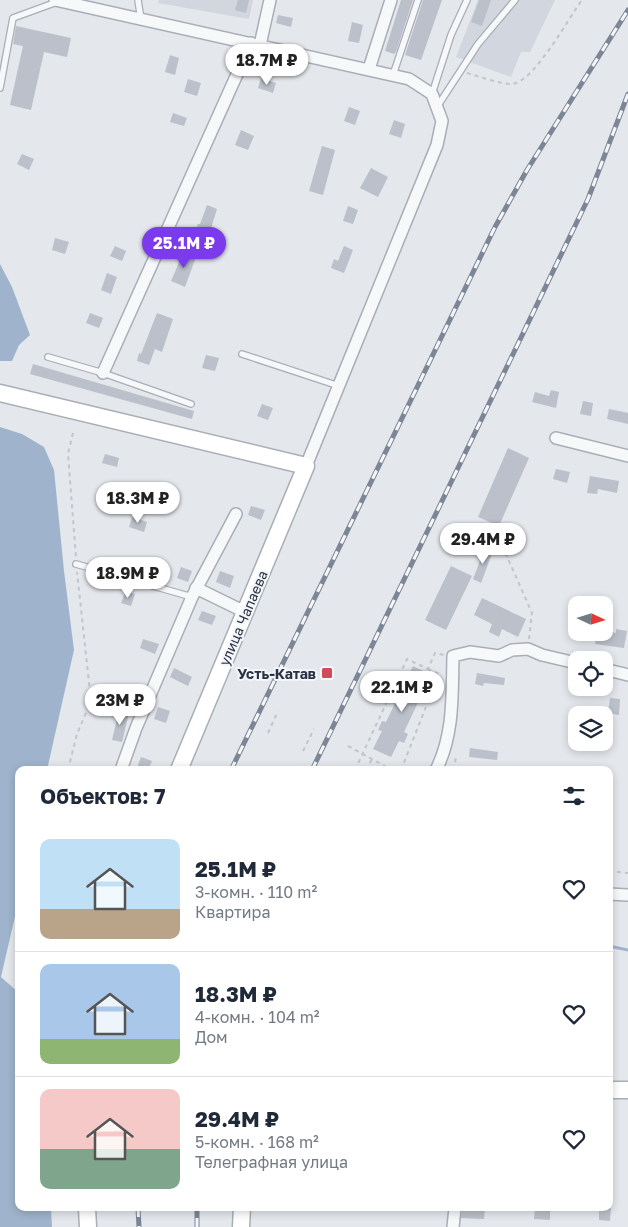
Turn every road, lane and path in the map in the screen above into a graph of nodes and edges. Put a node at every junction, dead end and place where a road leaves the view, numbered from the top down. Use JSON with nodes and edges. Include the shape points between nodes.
{"nodes":[{"id":1,"x":57,"y":0,"type":"edge"},
{"id":2,"x":138,"y":0,"type":"edge"},
{"id":3,"x":270,"y":0,"type":"edge"},
{"id":4,"x":391,"y":0,"type":"edge"},
{"id":5,"x":418,"y":0,"type":"edge"},
{"id":6,"x":467,"y":0,"type":"edge"},
{"id":7,"x":515,"y":0,"type":"edge"},
{"id":8,"x":582,"y":0,"type":"edge"},
{"id":9,"x":141,"y":20,"type":"junction"},
{"id":10,"x":255,"y":44,"type":"junction"},
{"id":11,"x":369,"y":69,"type":"junction"},
{"id":12,"x":460,"y":71,"type":"junction"},
{"id":13,"x":393,"y":75,"type":"junction"},
{"id":14,"x":0,"y":88,"type":"edge"},
{"id":15,"x":432,"y":94,"type":"junction"},
{"id":16,"x":437,"y":107,"type":"junction"},
{"id":17,"x":242,"y":354,"type":"dead end"},
{"id":18,"x":48,"y":357,"type":"dead end"},
{"id":19,"x":103,"y":373,"type":"junction"},
{"id":20,"x":339,"y":386,"type":"junction"},
{"id":21,"x":0,"y":393,"type":"edge"},
{"id":22,"x":191,"y":404,"type":"dead end"},
{"id":23,"x":72,"y":433,"type":"dead end"},
{"id":24,"x":556,"y":438,"type":"dead end"},
{"id":25,"x":628,"y":456,"type":"edge"},
{"id":26,"x":306,"y":466,"type":"junction"},
{"id":27,"x":236,"y":514,"type":"dead end"},
{"id":28,"x":503,"y":529,"type":"dead end"},
{"id":29,"x":76,"y":564,"type":"junction"},
{"id":30,"x":194,"y":592,"type":"junction"},
{"id":31,"x":245,"y":612,"type":"junction"},
{"id":32,"x":528,"y":649,"type":"junction"},
{"id":33,"x":435,"y":653,"type":"dead end"},
{"id":34,"x":568,"y":662,"type":"edge"},
{"id":35,"x":428,"y":669,"type":"junction"},
{"id":36,"x":613,"y":671,"type":"edge"},
{"id":37,"x":628,"y":674,"type":"edge"},
{"id":38,"x":278,"y":711,"type":"dead end"},
{"id":39,"x":314,"y":729,"type":"dead end"},
{"id":40,"x":268,"y":733,"type":"dead end"},
{"id":41,"x":348,"y":746,"type":"dead end"},
{"id":42,"x":303,"y":752,"type":"dead end"},
{"id":43,"x":362,"y":753,"type":"junction"},
{"id":44,"x":456,"y":756,"type":"dead end"},
{"id":45,"x":372,"y":759,"type":"junction"},
{"id":46,"x":69,"y":766,"type":"edge"},
{"id":47,"x":122,"y":766,"type":"edge"},
{"id":48,"x":181,"y":766,"type":"edge"},
{"id":49,"x":357,"y":766,"type":"edge"},
{"id":50,"x":368,"y":766,"type":"edge"},
{"id":51,"x":385,"y":766,"type":"edge"},
{"id":52,"x":403,"y":766,"type":"edge"},
{"id":53,"x":438,"y":766,"type":"edge"},
{"id":54,"x":455,"y":766,"type":"edge"},
{"id":55,"x":613,"y":871,"type":"edge"},
{"id":56,"x":628,"y":873,"type":"edge"},
{"id":57,"x":613,"y":894,"type":"edge"},
{"id":58,"x":628,"y":896,"type":"edge"},
{"id":59,"x":613,"y":1090,"type":"edge"},
{"id":60,"x":628,"y":1090,"type":"edge"},
{"id":61,"x":87,"y":1211,"type":"edge"},
{"id":62,"x":242,"y":1211,"type":"edge"},
{"id":63,"x":455,"y":1211,"type":"edge"},
{"id":64,"x":88,"y":1227,"type":"edge"},
{"id":65,"x":242,"y":1227,"type":"edge"},
{"id":66,"x":454,"y":1227,"type":"edge"}],
"edges":[{"from":1,"to":9,"type":"street"},
{"from":1,"to":14,"type":"lane","via":[[12,18]]},
{"from":2,"to":9,"type":"lane"},
{"from":3,"to":10,"type":"street"},
{"from":4,"to":11,"type":"street"},
{"from":5,"to":13,"type":"lane"},
{"from":6,"to":15,"type":"lane","via":[[451,35]]},
{"from":7,"to":12,"type":"lane"},
{"from":8,"to":12,"type":"path","via":[[547,54],[524,80],[512,84]]},
{"from":9,"to":10,"type":"street"},
{"from":10,"to":11,"type":"street"},
{"from":10,"to":19,"type":"street"},
{"from":11,"to":13,"type":"street"},
{"from":12,"to":16,"type":"lane"},
{"from":13,"to":15,"type":"street","via":[[409,79]]},
{"from":15,"to":16,"type":"street"},
{"from":16,"to":20,"type":"street","via":[[442,121],[437,145]]},
{"from":17,"to":20,"type":"lane"},
{"from":18,"to":19,"type":"lane"},
{"from":19,"to":22,"type":"lane"},
{"from":20,"to":26,"type":"street"},
{"from":21,"to":26,"type":"main road"},
{"from":23,"to":29,"type":"path","via":[[68,454]]},
{"from":24,"to":25,"type":"street"},
{"from":26,"to":31,"type":"main road","name":"улица Чапаева"},
{"from":27,"to":30,"type":"street"},
{"from":28,"to":32,"type":"path","via":[[506,552],[532,613]]},
{"from":29,"to":30,"type":"lane"},
{"from":29,"to":46,"type":"path","via":[[91,701],[77,734]]},
{"from":30,"to":31,"type":"street"},
{"from":30,"to":47,"type":"street"},
{"from":31,"to":48,"type":"main road","name":"улица Чапаева"},
{"from":32,"to":34,"type":"street"},
{"from":32,"to":53,"type":"street","via":[[512,650],[499,656],[470,652],[453,656],[449,734]]},
{"from":33,"to":35,"type":"path"},
{"from":35,"to":43,"type":"path","via":[[407,659]]},
{"from":35,"to":52,"type":"path","via":[[439,674]]},
{"from":36,"to":37,"type":"street"},
{"from":38,"to":40,"type":"path"},
{"from":39,"to":42,"type":"path"},
{"from":41,"to":43,"type":"path"},
{"from":43,"to":45,"type":"path"},
{"from":43,"to":49,"type":"path"},
{"from":44,"to":54,"type":"path"},
{"from":45,"to":50,"type":"path"},
{"from":45,"to":51,"type":"path"},
{"from":55,"to":56,"type":"path"},
{"from":57,"to":58,"type":"street"},
{"from":59,"to":60,"type":"main road"},
{"from":61,"to":64,"type":"main road"},
{"from":62,"to":65,"type":"main road"},
{"from":63,"to":66,"type":"street"}]}
